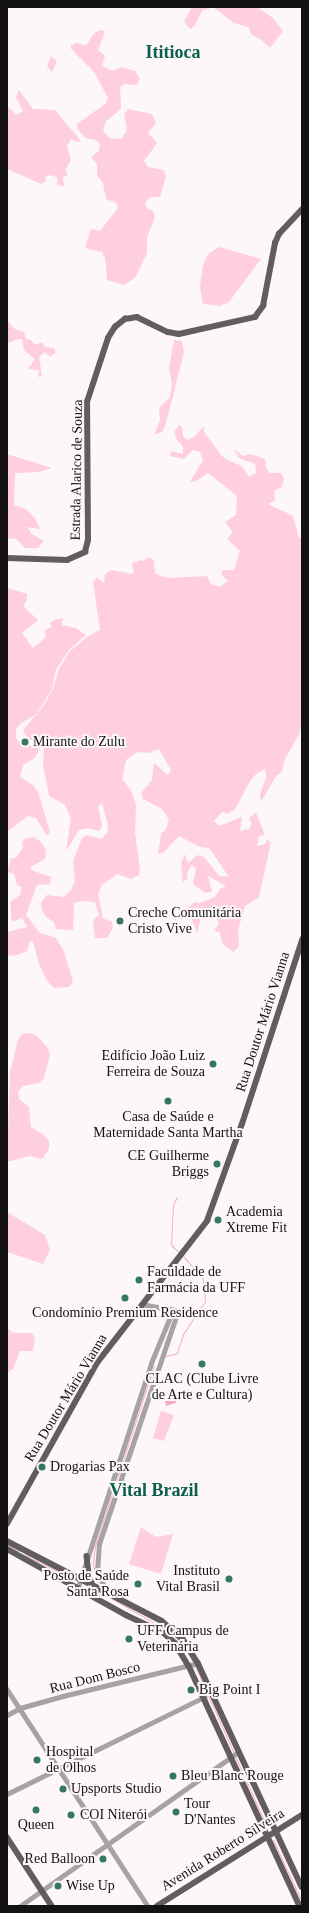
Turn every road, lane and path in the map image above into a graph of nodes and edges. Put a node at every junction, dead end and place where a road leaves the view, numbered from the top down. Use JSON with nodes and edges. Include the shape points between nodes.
{"nodes":[{"id":1,"x":302,"y":209,"type":"edge"},
{"id":2,"x":7,"y":558,"type":"edge"},
{"id":3,"x":302,"y":940,"type":"edge"},
{"id":4,"x":143,"y":1305,"type":"junction"},
{"id":5,"x":175,"y":1311,"type":"junction"},
{"id":6,"x":7,"y":1524,"type":"edge"},
{"id":7,"x":7,"y":1541,"type":"edge"},
{"id":8,"x":7,"y":1550,"type":"edge"},
{"id":9,"x":23,"y":1550,"type":"junction"},
{"id":10,"x":19,"y":1556,"type":"junction"},
{"id":11,"x":88,"y":1556,"type":"junction"},
{"id":12,"x":80,"y":1579,"type":"junction"},
{"id":13,"x":92,"y":1585,"type":"junction"},
{"id":14,"x":78,"y":1587,"type":"junction"},
{"id":15,"x":107,"y":1593,"type":"junction"},
{"id":16,"x":98,"y":1594,"type":"junction"},
{"id":17,"x":194,"y":1664,"type":"junction"},
{"id":18,"x":7,"y":1688,"type":"edge"},
{"id":19,"x":204,"y":1697,"type":"junction"},
{"id":20,"x":20,"y":1708,"type":"junction"},
{"id":21,"x":7,"y":1715,"type":"edge"},
{"id":22,"x":238,"y":1752,"type":"junction"},
{"id":23,"x":232,"y":1756,"type":"junction"},
{"id":24,"x":59,"y":1767,"type":"junction"},
{"id":25,"x":7,"y":1794,"type":"edge"},
{"id":26,"x":302,"y":1816,"type":"edge"},
{"id":27,"x":276,"y":1832,"type":"junction"},
{"id":28,"x":7,"y":1837,"type":"edge"},
{"id":29,"x":268,"y":1837,"type":"junction"},
{"id":30,"x":108,"y":1842,"type":"junction"},
{"id":31,"x":302,"y":1887,"type":"edge"},
{"id":32,"x":42,"y":1890,"type":"junction"},
{"id":33,"x":20,"y":1906,"type":"edge"},
{"id":34,"x":52,"y":1906,"type":"edge"},
{"id":35,"x":148,"y":1906,"type":"edge"},
{"id":36,"x":157,"y":1906,"type":"edge"},
{"id":37,"x":301,"y":1906,"type":"edge"}],
"edges":[{"from":1,"to":2,"type":"main road","name":"Estrada Alarico de Souza","via":[[279,234],[275,243],[263,306],[255,317],[179,334],[168,332],[144,319],[130,317],[120,322],[111,332],[87,402],[88,540],[85,552],[67,560]]},
{"from":3,"to":4,"type":"main road","name":"Rua Doutor Mário Vianna","via":[[209,1218]]},
{"from":4,"to":5,"type":"street"},
{"from":4,"to":6,"type":"main road","name":"Rua Doutor Mário Vianna","via":[[111,1342],[97,1363]]},
{"from":5,"to":11,"type":"street","via":[[151,1362]]},
{"from":5,"to":15,"type":"street","via":[[99,1544],[96,1568]]},
{"from":7,"to":9,"type":"main road"},
{"from":8,"to":10,"type":"main road"},
{"from":9,"to":10,"type":"main road"},
{"from":9,"to":12,"type":"main road"},
{"from":10,"to":14,"type":"main road"},
{"from":11,"to":12,"type":"street"},
{"from":11,"to":13,"type":"main road"},
{"from":12,"to":13,"type":"main road"},
{"from":12,"to":14,"type":"street"},
{"from":13,"to":16,"type":"main road"},
{"from":14,"to":16,"type":"main road"},
{"from":15,"to":16,"type":"main road"},
{"from":15,"to":17,"type":"main road","via":[[170,1627],[183,1639]]},
{"from":16,"to":17,"type":"main road","via":[[168,1636]]},
{"from":17,"to":19,"type":"main road"},
{"from":17,"to":20,"type":"street","name":"Rua Dom Bosco"},
{"from":17,"to":22,"type":"main road"},
{"from":18,"to":20,"type":"street"},
{"from":19,"to":23,"type":"main road"},
{"from":19,"to":24,"type":"street"},
{"from":20,"to":21,"type":"street","name":"Rua Dom Bosco"},
{"from":20,"to":24,"type":"street"},
{"from":22,"to":23,"type":"street"},
{"from":22,"to":27,"type":"main road"},
{"from":23,"to":29,"type":"main road"},
{"from":23,"to":30,"type":"street"},
{"from":24,"to":25,"type":"street"},
{"from":24,"to":30,"type":"street"},
{"from":26,"to":27,"type":"main road","name":"Avenida Roberto Silveira"},
{"from":27,"to":29,"type":"main road","name":"Avenida Roberto Silveira"},
{"from":27,"to":31,"type":"main road"},
{"from":28,"to":32,"type":"main road"},
{"from":29,"to":36,"type":"main road","name":"Avenida Roberto Silveira"},
{"from":29,"to":37,"type":"main road"},
{"from":30,"to":32,"type":"street"},
{"from":30,"to":35,"type":"street"},
{"from":32,"to":33,"type":"street"},
{"from":32,"to":34,"type":"main road"}]}
